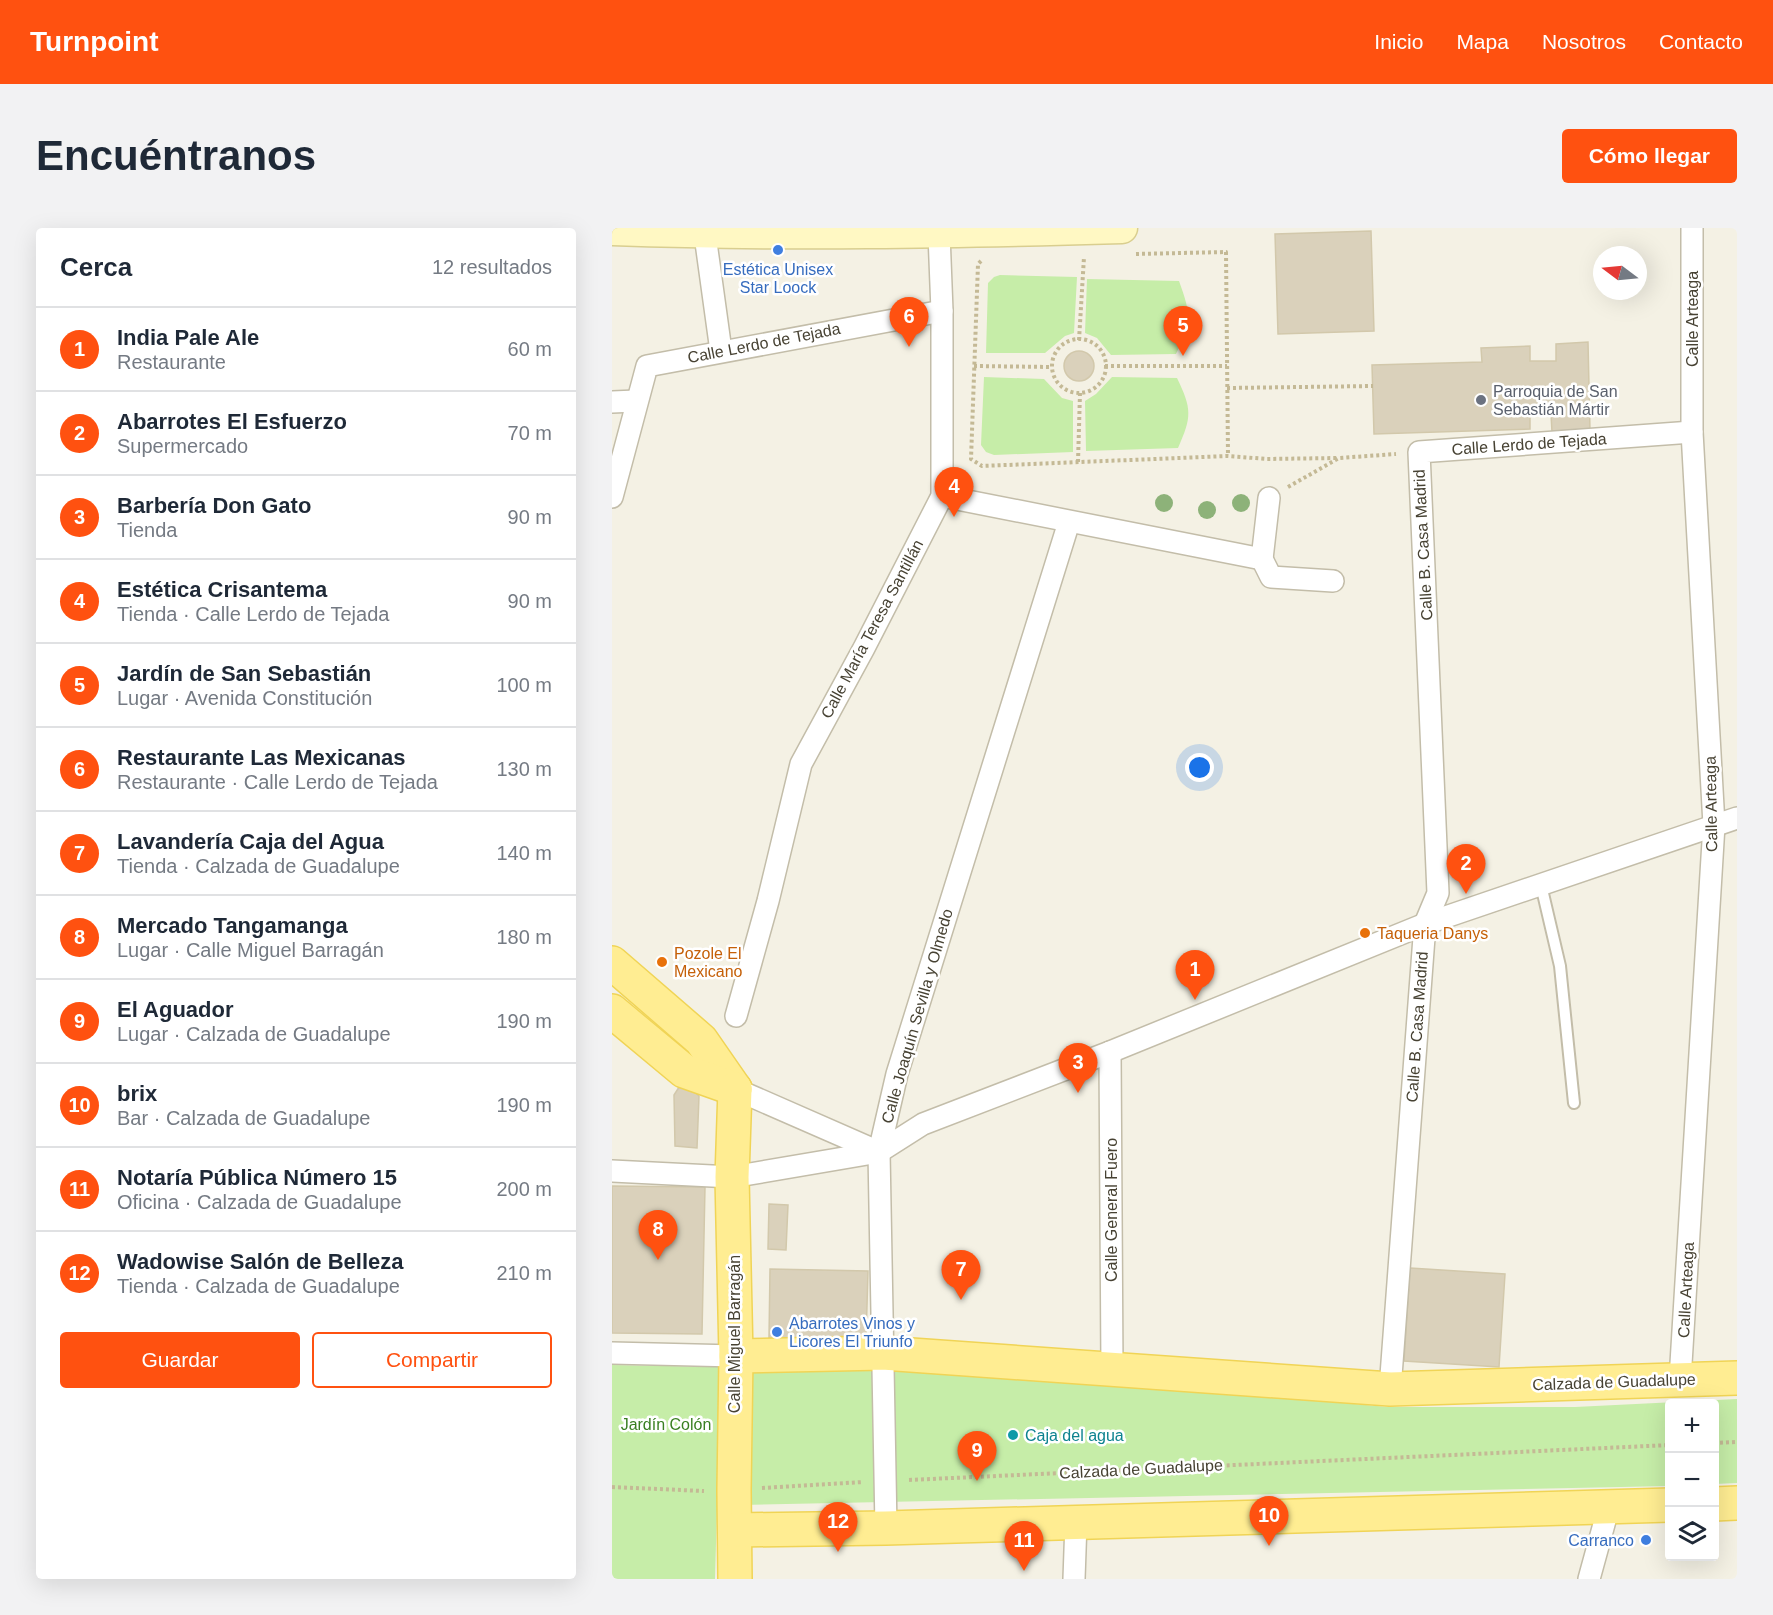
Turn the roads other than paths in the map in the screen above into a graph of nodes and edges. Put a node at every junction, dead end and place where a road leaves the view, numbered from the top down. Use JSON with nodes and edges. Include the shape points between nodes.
{"nodes":[{"id":1,"x":1692,"y":228,"type":"edge"},
{"id":2,"x":612,"y":230,"type":"edge"},
{"id":3,"x":704,"y":231,"type":"edge"},
{"id":4,"x":939,"y":234,"type":"junction"},
{"id":5,"x":1127,"y":241,"type":"edge"},
{"id":6,"x":942,"y":311,"type":"junction"},
{"id":7,"x":721,"y":351,"type":"junction"},
{"id":8,"x":636,"y":401,"type":"junction"},
{"id":9,"x":612,"y":402,"type":"edge"},
{"id":10,"x":1692,"y":432,"type":"junction"},
{"id":11,"x":1419,"y":452,"type":"joint"},
{"id":12,"x":942,"y":496,"type":"junction"},
{"id":13,"x":612,"y":497,"type":"edge"},
{"id":14,"x":1269,"y":498,"type":"road end"},
{"id":15,"x":1069,"y":522,"type":"junction"},
{"id":16,"x":1262,"y":559,"type":"junction"},
{"id":17,"x":1333,"y":581,"type":"dead end"},
{"id":18,"x":1737,"y":818,"type":"edge"},
{"id":19,"x":1714,"y":825,"type":"junction"},
{"id":20,"x":1541,"y":885,"type":"junction"},
{"id":21,"x":1425,"y":924,"type":"junction"},
{"id":22,"x":612,"y":963,"type":"edge"},
{"id":23,"x":612,"y":1011,"type":"edge"},
{"id":24,"x":736,"y":1016,"type":"dead end"},
{"id":25,"x":1110,"y":1052,"type":"junction"},
{"id":26,"x":735,"y":1089,"type":"junction"},
{"id":27,"x":1574,"y":1103,"type":"dead end"},
{"id":28,"x":879,"y":1152,"type":"junction"},
{"id":29,"x":612,"y":1171,"type":"edge"},
{"id":30,"x":732,"y":1176,"type":"junction"},
{"id":31,"x":612,"y":1353,"type":"edge"},
{"id":32,"x":883,"y":1353,"type":"junction"},
{"id":33,"x":736,"y":1356,"type":"junction"},
{"id":34,"x":1112,"y":1369,"type":"junction"},
{"id":35,"x":1737,"y":1378,"type":"edge"},
{"id":36,"x":1680,"y":1380,"type":"junction"},
{"id":37,"x":1390,"y":1389,"type":"junction"},
{"id":38,"x":1737,"y":1503,"type":"edge"},
{"id":39,"x":1719,"y":1504,"type":"edge"},
{"id":40,"x":1665,"y":1505,"type":"edge"},
{"id":41,"x":1609,"y":1506,"type":"junction"},
{"id":42,"x":1076,"y":1522,"type":"junction"},
{"id":43,"x":886,"y":1528,"type":"junction"},
{"id":44,"x":735,"y":1530,"type":"junction"},
{"id":45,"x":735,"y":1579,"type":"edge"},
{"id":46,"x":1074,"y":1579,"type":"edge"},
{"id":47,"x":1589,"y":1579,"type":"edge"}],
"edges":[{"from":1,"to":10,"type":"street","name":"Calle Arteaga"},
{"from":2,"to":3,"type":"main road"},
{"from":3,"to":4,"type":"main road"},
{"from":3,"to":7,"type":"street"},
{"from":4,"to":5,"type":"main road"},
{"from":4,"to":6,"type":"street","name":"Calle María Teresa Santillán"},
{"from":6,"to":7,"type":"street","name":"Calle Lerdo de Tejada"},
{"from":6,"to":12,"type":"street","name":"Calle María Teresa Santillán"},
{"from":7,"to":8,"type":"street","name":"Calle Lerdo de Tejada","via":[[647,366]]},
{"from":8,"to":9,"type":"street"},
{"from":8,"to":13,"type":"street"},
{"from":10,"to":11,"type":"street","name":"Calle Lerdo de Tejada"},
{"from":10,"to":19,"type":"street","name":"Calle Arteaga"},
{"from":11,"to":21,"type":"street","name":"Calle B. Casa Madrid","via":[[1438,893]]},
{"from":12,"to":15,"type":"street"},
{"from":12,"to":24,"type":"street","name":"Calle María Teresa Santillán","via":[[801,764]]},
{"from":14,"to":16,"type":"street"},
{"from":15,"to":16,"type":"street"},
{"from":15,"to":28,"type":"street","name":"Calle Joaquín Sevilla y Olmedo","via":[[897,1074]]},
{"from":16,"to":17,"type":"street","via":[[1271,577]]},
{"from":18,"to":19,"type":"street"},
{"from":19,"to":20,"type":"street"},
{"from":19,"to":36,"type":"street","name":"Calle Arteaga"},
{"from":20,"to":21,"type":"street"},
{"from":20,"to":27,"type":"lane","via":[[1560,966]]},
{"from":21,"to":25,"type":"street"},
{"from":21,"to":37,"type":"street","name":"Calle B. Casa Madrid"},
{"from":22,"to":26,"type":"main road","via":[[701,1040]]},
{"from":23,"to":26,"type":"main road","via":[[684,1071]]},
{"from":25,"to":28,"type":"street","via":[[923,1124]]},
{"from":25,"to":34,"type":"street","name":"Calle General Fuero"},
{"from":26,"to":28,"type":"street"},
{"from":26,"to":30,"type":"main road","name":"Calle Miguel Barragán"},
{"from":28,"to":30,"type":"street"},
{"from":28,"to":32,"type":"street","name":"Calle Joaquín Sevilla y Olmedo"},
{"from":29,"to":30,"type":"street"},
{"from":30,"to":33,"type":"main road","name":"Calle Miguel Barragán"},
{"from":31,"to":33,"type":"street"},
{"from":32,"to":33,"type":"main road","name":"Calzada de Guadalupe"},
{"from":32,"to":34,"type":"main road","name":"Calzada de Guadalupe"},
{"from":32,"to":43,"type":"street","name":"Calle Joaquín Sevilla y Olmedo"},
{"from":33,"to":44,"type":"main road","name":"Calle Miguel Barragán"},
{"from":34,"to":37,"type":"main road","name":"Calzada de Guadalupe"},
{"from":35,"to":36,"type":"main road","name":"Calzada de Guadalupe"},
{"from":36,"to":37,"type":"main road","name":"Calzada de Guadalupe"},
{"from":38,"to":39,"type":"main road"},
{"from":40,"to":41,"type":"main road"},
{"from":41,"to":42,"type":"main road"},
{"from":41,"to":47,"type":"street"},
{"from":42,"to":43,"type":"main road"},
{"from":42,"to":46,"type":"street"},
{"from":43,"to":44,"type":"main road"},
{"from":44,"to":45,"type":"main road","name":"Calle Miguel Barragán"}]}
